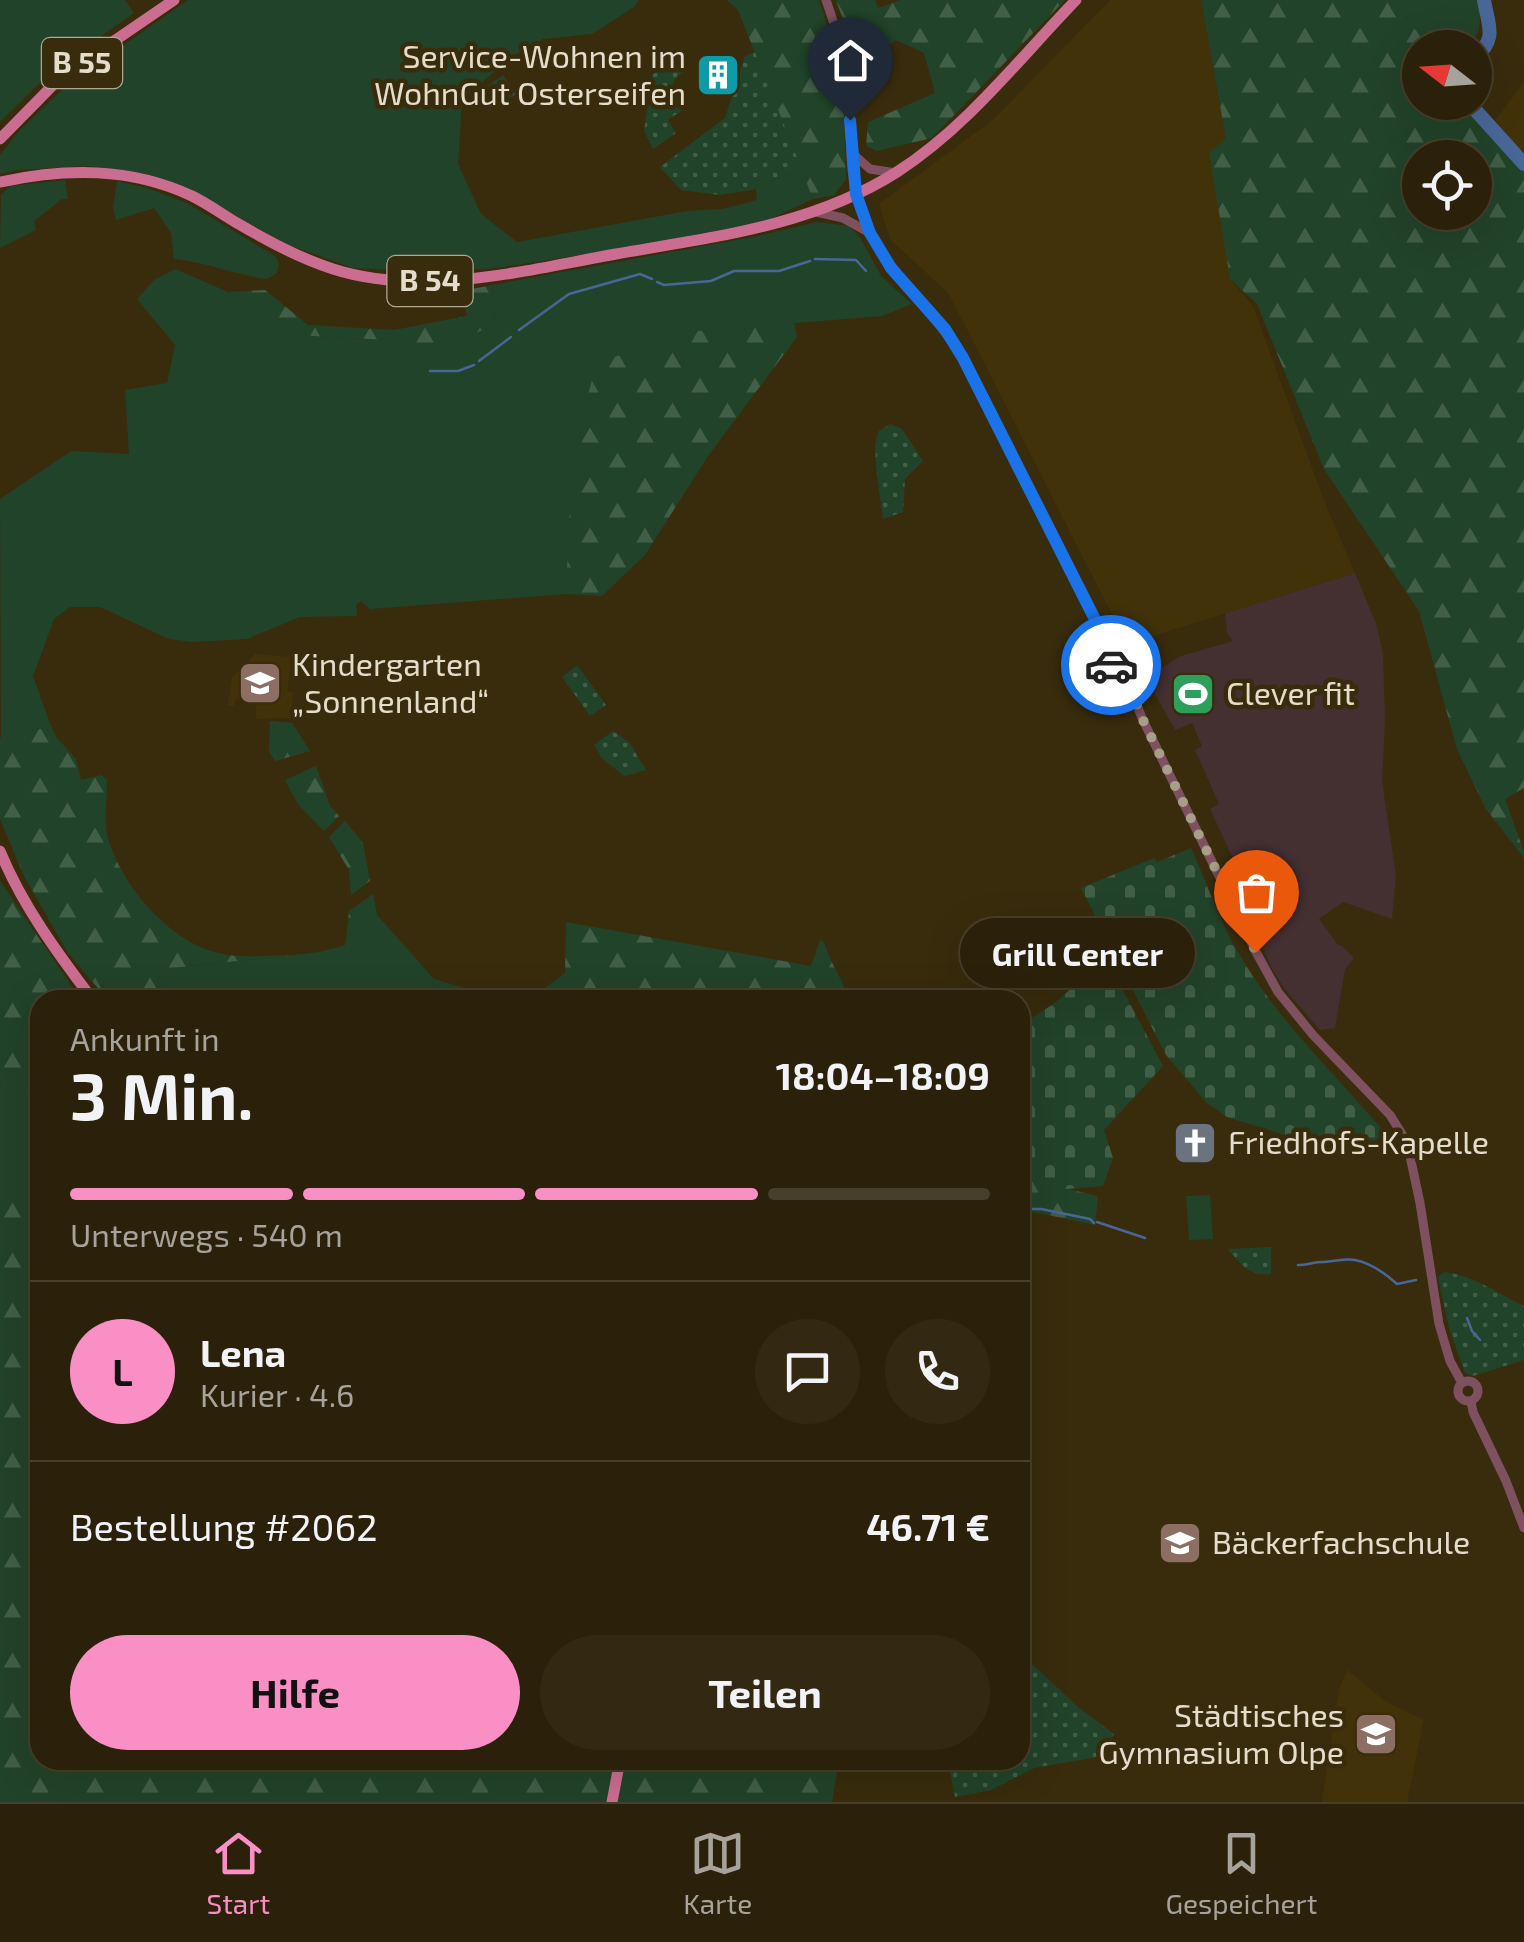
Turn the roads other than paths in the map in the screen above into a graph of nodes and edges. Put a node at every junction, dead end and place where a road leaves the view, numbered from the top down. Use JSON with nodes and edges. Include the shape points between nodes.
{"nodes":[{"id":1,"x":174,"y":0,"type":"edge"},
{"id":2,"x":826,"y":0,"type":"edge"},
{"id":3,"x":1076,"y":0,"type":"edge"},
{"id":4,"x":0,"y":138,"type":"edge"},
{"id":5,"x":851,"y":152,"type":"junction"},
{"id":6,"x":896,"y":173,"type":"junction"},
{"id":7,"x":0,"y":182,"type":"edge"},
{"id":8,"x":856,"y":194,"type":"junction"},
{"id":9,"x":816,"y":212,"type":"junction"},
{"id":10,"x":870,"y":233,"type":"junction"},
{"id":11,"x":1115,"y":659,"type":"junction"},
{"id":12,"x":1130,"y":685,"type":"junction"},
{"id":13,"x":0,"y":852,"type":"edge"},
{"id":14,"x":85,"y":990,"type":"edge"},
{"id":15,"x":1462,"y":1383,"type":"junction"},
{"id":16,"x":1470,"y":1402,"type":"junction"},
{"id":17,"x":1524,"y":1528,"type":"edge"},
{"id":18,"x":618,"y":1770,"type":"edge"},
{"id":19,"x":612,"y":1802,"type":"edge"}],
"edges":[{"from":1,"to":4,"type":"main road","number":"B 55","via":[[60,78]]},
{"from":2,"to":5,"type":"street","via":[[848,86]]},
{"from":3,"to":6,"type":"main road","number":"B 54","via":[[954,129]]},
{"from":5,"to":6,"type":"street","via":[[870,169]]},
{"from":5,"to":8,"type":"street"},
{"from":6,"to":8,"type":"main road","number":"B 54"},
{"from":7,"to":9,"type":"main road","number":"B 54","via":[[71,171],[148,180],[194,197],[314,262],[399,282],[542,267]]},
{"from":8,"to":9,"type":"main road","number":"B 54"},
{"from":8,"to":10,"type":"street"},
{"from":9,"to":10,"type":"street"},
{"from":10,"to":11,"type":"street","via":[[963,358]]},
{"from":11,"to":12,"type":"street","via":[[1113,680]]},
{"from":11,"to":12,"type":"street","via":[[1138,662],[1139,676]]},
{"from":12,"to":15,"type":"street","via":[[1278,992],[1390,1114],[1407,1142],[1439,1324]]},
{"from":13,"to":14,"type":"main road"},
{"from":15,"to":16,"type":"street","via":[[1458,1395]]},
{"from":15,"to":16,"type":"street","via":[[1478,1387]]},
{"from":16,"to":17,"type":"street"},
{"from":18,"to":19,"type":"main road"}]}
